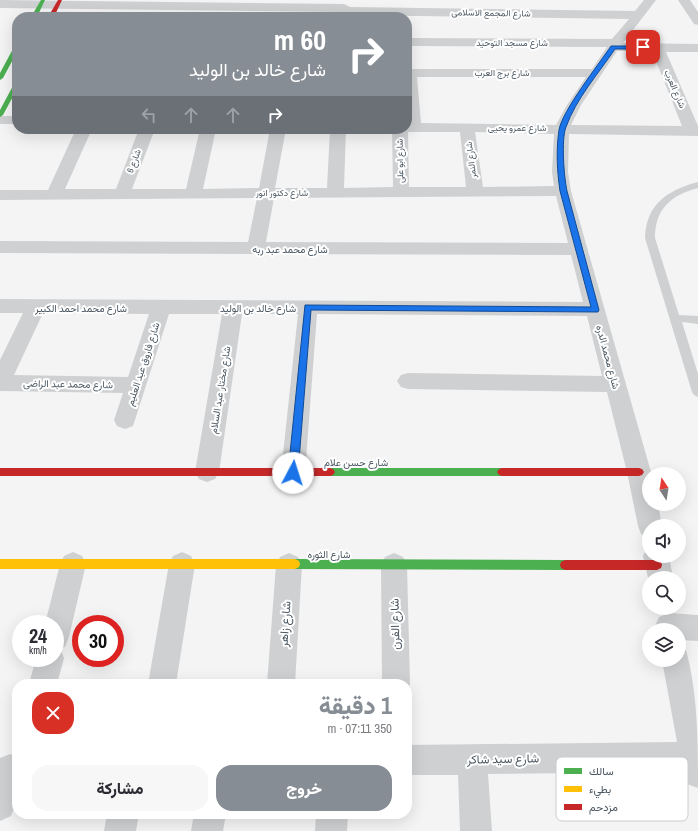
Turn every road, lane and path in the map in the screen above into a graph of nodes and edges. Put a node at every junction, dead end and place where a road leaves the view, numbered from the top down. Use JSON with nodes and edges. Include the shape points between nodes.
{"nodes":[{"id":1,"x":466,"y":0,"type":"edge"},
{"id":2,"x":650,"y":0,"type":"edge"},
{"id":3,"x":684,"y":0,"type":"edge"},
{"id":4,"x":42,"y":2,"type":"edge"},
{"id":5,"x":58,"y":3,"type":"edge"},
{"id":6,"x":0,"y":4,"type":"edge"},
{"id":7,"x":344,"y":9,"type":"edge"},
{"id":8,"x":37,"y":12,"type":"edge"},
{"id":9,"x":54,"y":12,"type":"edge"},
{"id":10,"x":467,"y":13,"type":"junction"},
{"id":11,"x":638,"y":15,"type":"junction"},
{"id":12,"x":698,"y":21,"type":"edge"},
{"id":13,"x":412,"y":42,"type":"edge"},
{"id":14,"x":615,"y":45,"type":"junction"},
{"id":15,"x":657,"y":47,"type":"junction"},
{"id":16,"x":698,"y":48,"type":"edge"},
{"id":17,"x":12,"y":56,"type":"edge"},
{"id":18,"x":412,"y":73,"type":"edge"},
{"id":19,"x":597,"y":73,"type":"junction"},
{"id":20,"x":0,"y":78,"type":"edge"},
{"id":21,"x":12,"y":93,"type":"edge"},
{"id":22,"x":0,"y":116,"type":"edge"},
{"id":23,"x":0,"y":120,"type":"edge"},
{"id":24,"x":12,"y":120,"type":"edge"},
{"id":25,"x":412,"y":128,"type":"edge"},
{"id":26,"x":467,"y":128,"type":"junction"},
{"id":27,"x":562,"y":128,"type":"junction"},
{"id":28,"x":695,"y":131,"type":"edge"},
{"id":29,"x":82,"y":134,"type":"edge"},
{"id":30,"x":145,"y":134,"type":"edge"},
{"id":31,"x":207,"y":134,"type":"edge"},
{"id":32,"x":277,"y":134,"type":"edge"},
{"id":33,"x":338,"y":134,"type":"edge"},
{"id":34,"x":406,"y":134,"type":"edge"},
{"id":35,"x":698,"y":186,"type":"edge"},
{"id":36,"x":564,"y":191,"type":"junction"},
{"id":37,"x":475,"y":192,"type":"junction"},
{"id":38,"x":266,"y":193,"type":"junction"},
{"id":39,"x":335,"y":193,"type":"junction"},
{"id":40,"x":401,"y":193,"type":"junction"},
{"id":41,"x":122,"y":194,"type":"junction"},
{"id":42,"x":193,"y":194,"type":"junction"},
{"id":43,"x":0,"y":195,"type":"edge"},
{"id":44,"x":54,"y":195,"type":"junction"},
{"id":45,"x":0,"y":247,"type":"edge"},
{"id":46,"x":256,"y":249,"type":"junction"},
{"id":47,"x":579,"y":249,"type":"junction"},
{"id":48,"x":0,"y":306,"type":"edge"},
{"id":49,"x":308,"y":307,"type":"junction"},
{"id":50,"x":36,"y":308,"type":"junction"},
{"id":51,"x":161,"y":308,"type":"junction"},
{"id":52,"x":233,"y":308,"type":"junction"},
{"id":53,"x":595,"y":310,"type":"junction"},
{"id":54,"x":674,"y":318,"type":"junction"},
{"id":55,"x":698,"y":320,"type":"edge"},
{"id":56,"x":408,"y":381,"type":"dead end"},
{"id":57,"x":0,"y":382,"type":"edge"},
{"id":58,"x":616,"y":384,"type":"junction"},
{"id":59,"x":136,"y":385,"type":"junction"},
{"id":60,"x":698,"y":392,"type":"edge"},
{"id":61,"x":125,"y":420,"type":"dead end"},
{"id":62,"x":0,"y":472,"type":"edge"},
{"id":63,"x":207,"y":472,"type":"junction"},
{"id":64,"x":639,"y":472,"type":"junction"},
{"id":65,"x":293,"y":473,"type":"junction"},
{"id":66,"x":649,"y":519,"type":"edge"},
{"id":67,"x":0,"y":564,"type":"edge"},
{"id":68,"x":73,"y":564,"type":"junction"},
{"id":69,"x":182,"y":564,"type":"junction"},
{"id":70,"x":288,"y":565,"type":"junction"},
{"id":71,"x":394,"y":565,"type":"junction"},
{"id":72,"x":658,"y":566,"type":"edge"},
{"id":73,"x":60,"y":615,"type":"edge"},
{"id":74,"x":668,"y":621,"type":"edge"},
{"id":75,"x":698,"y":628,"type":"edge"},
{"id":76,"x":48,"y":667,"type":"edge"},
{"id":77,"x":678,"y":667,"type":"edge"},
{"id":78,"x":44,"y":679,"type":"edge"},
{"id":79,"x":163,"y":679,"type":"edge"},
{"id":80,"x":281,"y":679,"type":"edge"},
{"id":81,"x":396,"y":679,"type":"edge"},
{"id":82,"x":693,"y":720,"type":"edge"},
{"id":83,"x":472,"y":759,"type":"junction"},
{"id":84,"x":412,"y":760,"type":"edge"},
{"id":85,"x":556,"y":761,"type":"edge"},
{"id":86,"x":696,"y":765,"type":"edge"},
{"id":87,"x":9,"y":769,"type":"edge"},
{"id":88,"x":0,"y":805,"type":"edge"},
{"id":89,"x":122,"y":819,"type":"edge"},
{"id":90,"x":209,"y":819,"type":"edge"},
{"id":91,"x":332,"y":819,"type":"edge"},
{"id":92,"x":120,"y":831,"type":"edge"},
{"id":93,"x":207,"y":831,"type":"edge"},
{"id":94,"x":331,"y":831,"type":"edge"},
{"id":95,"x":476,"y":831,"type":"edge"}],
"edges":[{"from":1,"to":10,"type":"street"},
{"from":2,"to":11,"type":"street","name":"شارع محمد الدره"},
{"from":3,"to":12,"type":"street"},
{"from":4,"to":5,"type":"street","name":"شارع المجمع الاسلامى"},
{"from":4,"to":6,"type":"street","name":"شارع المجمع الاسلامى"},
{"from":4,"to":8,"type":"street"},
{"from":5,"to":7,"type":"street","name":"شارع المجمع الاسلامى"},
{"from":5,"to":9,"type":"street"},
{"from":7,"to":10,"type":"street","name":"شارع المجمع الاسلامى"},
{"from":10,"to":11,"type":"street","name":"شارع المجمع الاسلامى"},
{"from":11,"to":14,"type":"street","name":"شارع محمد الدره"},
{"from":13,"to":14,"type":"street","name":"شارع مسجد التوحيد"},
{"from":14,"to":15,"type":"street","name":"شارع مسجد التوحيد"},
{"from":14,"to":19,"type":"street","name":"شارع محمد الدره"},
{"from":15,"to":16,"type":"street","name":"شارع مسجد التوحيد"},
{"from":15,"to":28,"type":"street","name":"شارع العرب"},
{"from":17,"to":20,"type":"street"},
{"from":18,"to":19,"type":"street","name":"شارع برج العرب"},
{"from":19,"to":27,"type":"street","name":"شارع محمد الدره"},
{"from":21,"to":22,"type":"street"},
{"from":23,"to":24,"type":"street"},
{"from":25,"to":26,"type":"street","name":"شارع عمرو يحيى"},
{"from":26,"to":27,"type":"street","name":"شارع عمرو يحيى"},
{"from":26,"to":37,"type":"street","name":"شارع النمر"},
{"from":27,"to":28,"type":"street","name":"شارع عمرو يحيى"},
{"from":27,"to":36,"type":"street","name":"شارع محمد الدره","via":[[560,172]]},
{"from":29,"to":44,"type":"street"},
{"from":30,"to":41,"type":"street","name":"شارع 6"},
{"from":31,"to":42,"type":"street"},
{"from":32,"to":38,"type":"street"},
{"from":33,"to":39,"type":"street"},
{"from":34,"to":40,"type":"street","name":"شارع ابو على"},
{"from":35,"to":54,"type":"lane","via":[[678,192],[660,206],[650,224],[650,238]]},
{"from":36,"to":37,"type":"street","name":"شارع دكتور انور"},
{"from":36,"to":47,"type":"street","name":"شارع محمد الدره"},
{"from":37,"to":40,"type":"street","name":"شارع دكتور انور"},
{"from":38,"to":39,"type":"street","name":"شارع دكتور انور"},
{"from":38,"to":42,"type":"street","name":"شارع دكتور انور"},
{"from":38,"to":46,"type":"street"},
{"from":39,"to":40,"type":"street","name":"شارع دكتور انور"},
{"from":41,"to":42,"type":"street","name":"شارع دكتور انور"},
{"from":41,"to":44,"type":"street","name":"شارع دكتور انور"},
{"from":43,"to":44,"type":"street","name":"شارع دكتور انور"},
{"from":45,"to":46,"type":"street","name":"شارع محمد عبد ربه"},
{"from":46,"to":47,"type":"street","name":"شارع محمد عبد ربه"},
{"from":47,"to":53,"type":"street","name":"شارع محمد الدره"},
{"from":48,"to":50,"type":"street","name":"شارع محمد احمد الكبير"},
{"from":49,"to":52,"type":"street","name":"شارع خالد بن الوليد"},
{"from":49,"to":53,"type":"street","name":"شارع خالد بن الوليد"},
{"from":49,"to":65,"type":"street"},
{"from":50,"to":51,"type":"street","name":"شارع محمد احمد الكبير"},
{"from":50,"to":57,"type":"street"},
{"from":51,"to":52,"type":"street","name":"شارع خالد بن الوليد"},
{"from":51,"to":59,"type":"street","name":"شارع فاروق عبد العليم"},
{"from":52,"to":63,"type":"street","name":"شارع مختار عبد السلام"},
{"from":53,"to":58,"type":"street","name":"شارع محمد الدره"},
{"from":54,"to":55,"type":"lane"},
{"from":54,"to":60,"type":"lane"},
{"from":56,"to":58,"type":"street"},
{"from":57,"to":59,"type":"street","name":"شارع محمد عبد الراضى"},
{"from":58,"to":64,"type":"street","name":"شارع محمد الدره"},
{"from":59,"to":61,"type":"street","name":"شارع فاروق عبد العليم"},
{"from":62,"to":63,"type":"street","name":"شارع حسن علام"},
{"from":63,"to":65,"type":"street","name":"شارع حسن علام"},
{"from":64,"to":65,"type":"street","name":"شارع حسن علام"},
{"from":64,"to":66,"type":"street","name":"شارع محمد الدره"},
{"from":67,"to":68,"type":"street","name":"شارع الثوره"},
{"from":68,"to":69,"type":"street","name":"شارع الثوره"},
{"from":68,"to":73,"type":"street"},
{"from":69,"to":70,"type":"street","name":"شارع الثوره"},
{"from":69,"to":79,"type":"street"},
{"from":70,"to":71,"type":"street","name":"شارع الثوره"},
{"from":70,"to":80,"type":"street","name":"شارع زاهر"},
{"from":71,"to":72,"type":"street","name":"شارع الثوره"},
{"from":71,"to":81,"type":"street","name":"شارع الفرن"},
{"from":74,"to":75,"type":"street"},
{"from":76,"to":78,"type":"street"},
{"from":77,"to":82,"type":"street"},
{"from":82,"to":86,"type":"street"},
{"from":83,"to":84,"type":"street","name":"شارع سيد شاكر"},
{"from":83,"to":85,"type":"street","name":"شارع سيد شاكر"},
{"from":83,"to":95,"type":"street"},
{"from":87,"to":88,"type":"street"},
{"from":89,"to":92,"type":"street"},
{"from":90,"to":93,"type":"street"},
{"from":91,"to":94,"type":"street"}]}
